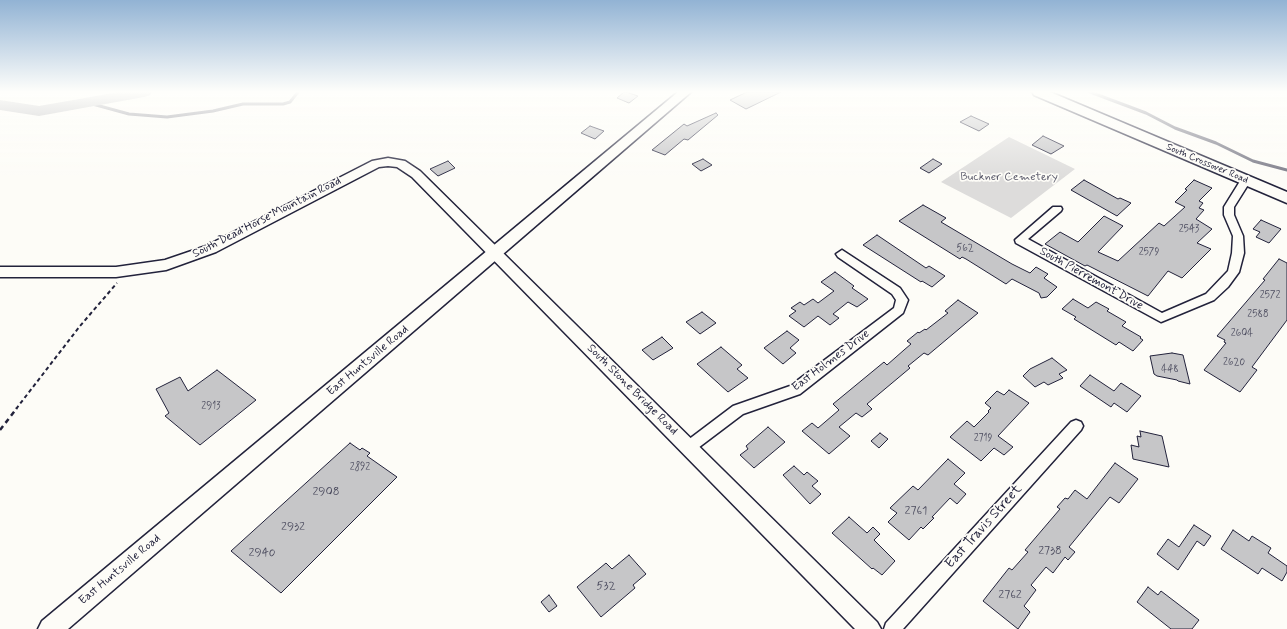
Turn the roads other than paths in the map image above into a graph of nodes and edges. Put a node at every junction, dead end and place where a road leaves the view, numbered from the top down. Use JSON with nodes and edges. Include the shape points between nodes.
{"nodes":[{"id":1,"x":650,"y":121,"type":"edge"},
{"id":2,"x":1108,"y":121,"type":"edge"},
{"id":3,"x":388,"y":162,"type":"joint"},
{"id":4,"x":1246,"y":180,"type":"junction"},
{"id":5,"x":1287,"y":198,"type":"edge"},
{"id":6,"x":1057,"y":209,"type":"dead end"},
{"id":7,"x":494,"y":254,"type":"junction"},
{"id":8,"x":842,"y":254,"type":"dead end"},
{"id":9,"x":0,"y":272,"type":"edge"},
{"id":10,"x":1076,"y":426,"type":"dead end"},
{"id":11,"x":689,"y":446,"type":"junction"},
{"id":12,"x":50,"y":629,"type":"edge"},
{"id":13,"x":870,"y":629,"type":"edge"},
{"id":14,"x":892,"y":629,"type":"edge"}],
"edges":[{"from":1,"to":7,"type":"main road","name":"East Huntsville Road"},
{"from":2,"to":4,"type":"main road","name":"South Crossover Road"},
{"from":3,"to":7,"type":"street","name":"South Stone Bridge Road","via":[[401,164],[416,174]]},
{"from":3,"to":9,"type":"street","name":"South Dead Horse Mountain Road","via":[[361,171],[205,252],[166,265],[127,271]]},
{"from":4,"to":5,"type":"main road","name":"South Crossover Road"},
{"from":4,"to":6,"type":"street","name":"South Pierremont Drive","via":[[1229,207],[1238,236],[1238,254],[1233,272],[1210,297],[1161,318],[1020,240]]},
{"from":7,"to":11,"type":"street","name":"South Stone Bridge Road"},
{"from":7,"to":12,"type":"main road","name":"East Huntsville Road"},
{"from":8,"to":11,"type":"street","name":"East Holmes Drive","via":[[896,291],[902,300],[899,310],[795,390],[738,410]]},
{"from":10,"to":14,"type":"street","name":"East Travis Street"},
{"from":11,"to":13,"type":"street","name":"South Stone Bridge Road"}]}
